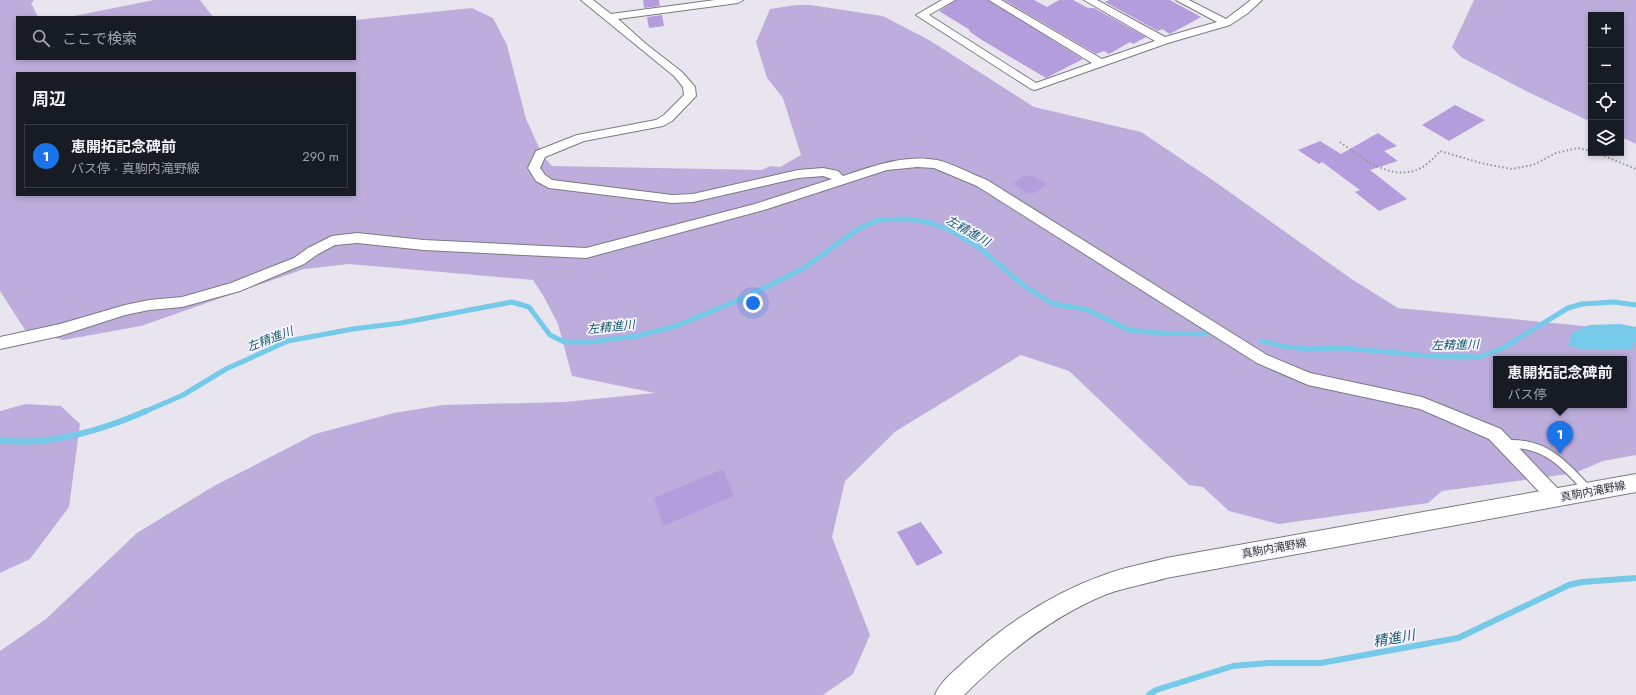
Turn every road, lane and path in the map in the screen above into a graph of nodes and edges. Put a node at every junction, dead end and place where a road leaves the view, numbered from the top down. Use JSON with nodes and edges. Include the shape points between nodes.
{"nodes":[{"id":1,"x":586,"y":0,"type":"edge"},
{"id":2,"x":738,"y":0,"type":"edge"},
{"id":3,"x":950,"y":0,"type":"edge"},
{"id":4,"x":994,"y":0,"type":"edge"},
{"id":5,"x":1089,"y":0,"type":"edge"},
{"id":6,"x":1180,"y":0,"type":"edge"},
{"id":7,"x":1257,"y":0,"type":"edge"},
{"id":8,"x":692,"y":2,"type":"edge"},
{"id":9,"x":608,"y":17,"type":"junction"},
{"id":10,"x":1226,"y":23,"type":"junction"},
{"id":11,"x":1164,"y":41,"type":"junction"},
{"id":12,"x":1102,"y":64,"type":"junction"},
{"id":13,"x":1340,"y":142,"type":"dead end"},
{"id":14,"x":1588,"y":150,"type":"edge"},
{"id":15,"x":1604,"y":156,"type":"edge"},
{"id":16,"x":1636,"y":169,"type":"edge"},
{"id":17,"x":841,"y":181,"type":"junction"},
{"id":18,"x":0,"y":343,"type":"edge"},
{"id":19,"x":1505,"y":445,"type":"junction"},
{"id":20,"x":1636,"y":483,"type":"edge"},
{"id":21,"x":1590,"y":492,"type":"junction"},
{"id":22,"x":1556,"y":498,"type":"junction"},
{"id":23,"x":947,"y":695,"type":"edge"}],
"edges":[{"from":1,"to":9,"type":"street"},
{"from":2,"to":8,"type":"street"},
{"from":3,"to":12,"type":"street","via":[[921,15],[1035,87]]},
{"from":4,"to":12,"type":"street"},
{"from":5,"to":11,"type":"street"},
{"from":6,"to":10,"type":"street"},
{"from":7,"to":10,"type":"street"},
{"from":8,"to":9,"type":"street"},
{"from":9,"to":17,"type":"street","via":[[678,74],[689,87],[690,96],[668,118],[659,123],[581,138],[540,154],[534,168],[540,178],[549,184],[672,199],[693,198],[798,174],[823,172],[834,174]]},
{"from":10,"to":11,"type":"street"},
{"from":11,"to":12,"type":"street"},
{"from":13,"to":14,"type":"path","via":[[1363,159],[1388,170],[1400,171],[1416,170],[1440,151],[1511,169],[1533,166],[1556,153],[1578,148]]},
{"from":15,"to":16,"type":"path"},
{"from":17,"to":18,"type":"street","via":[[751,209],[586,253],[424,245],[357,238],[332,241],[299,261],[235,287],[182,302],[125,310],[60,330]]},
{"from":17,"to":19,"type":"street","via":[[886,166],[917,163],[936,164],[958,172],[1021,206],[1262,359],[1308,379],[1422,403],[1495,434]]},
{"from":19,"to":21,"type":"lane","via":[[1513,443],[1531,446],[1549,453],[1569,469]]},
{"from":19,"to":22,"type":"street"},
{"from":20,"to":21,"type":"street","name":"真駒内滝野線"},
{"from":21,"to":22,"type":"street","name":"真駒内滝野線"},
{"from":22,"to":23,"type":"street","name":"真駒内滝野線","via":[[1166,568],[1105,585],[1051,610],[1021,629],[973,669]]}]}
